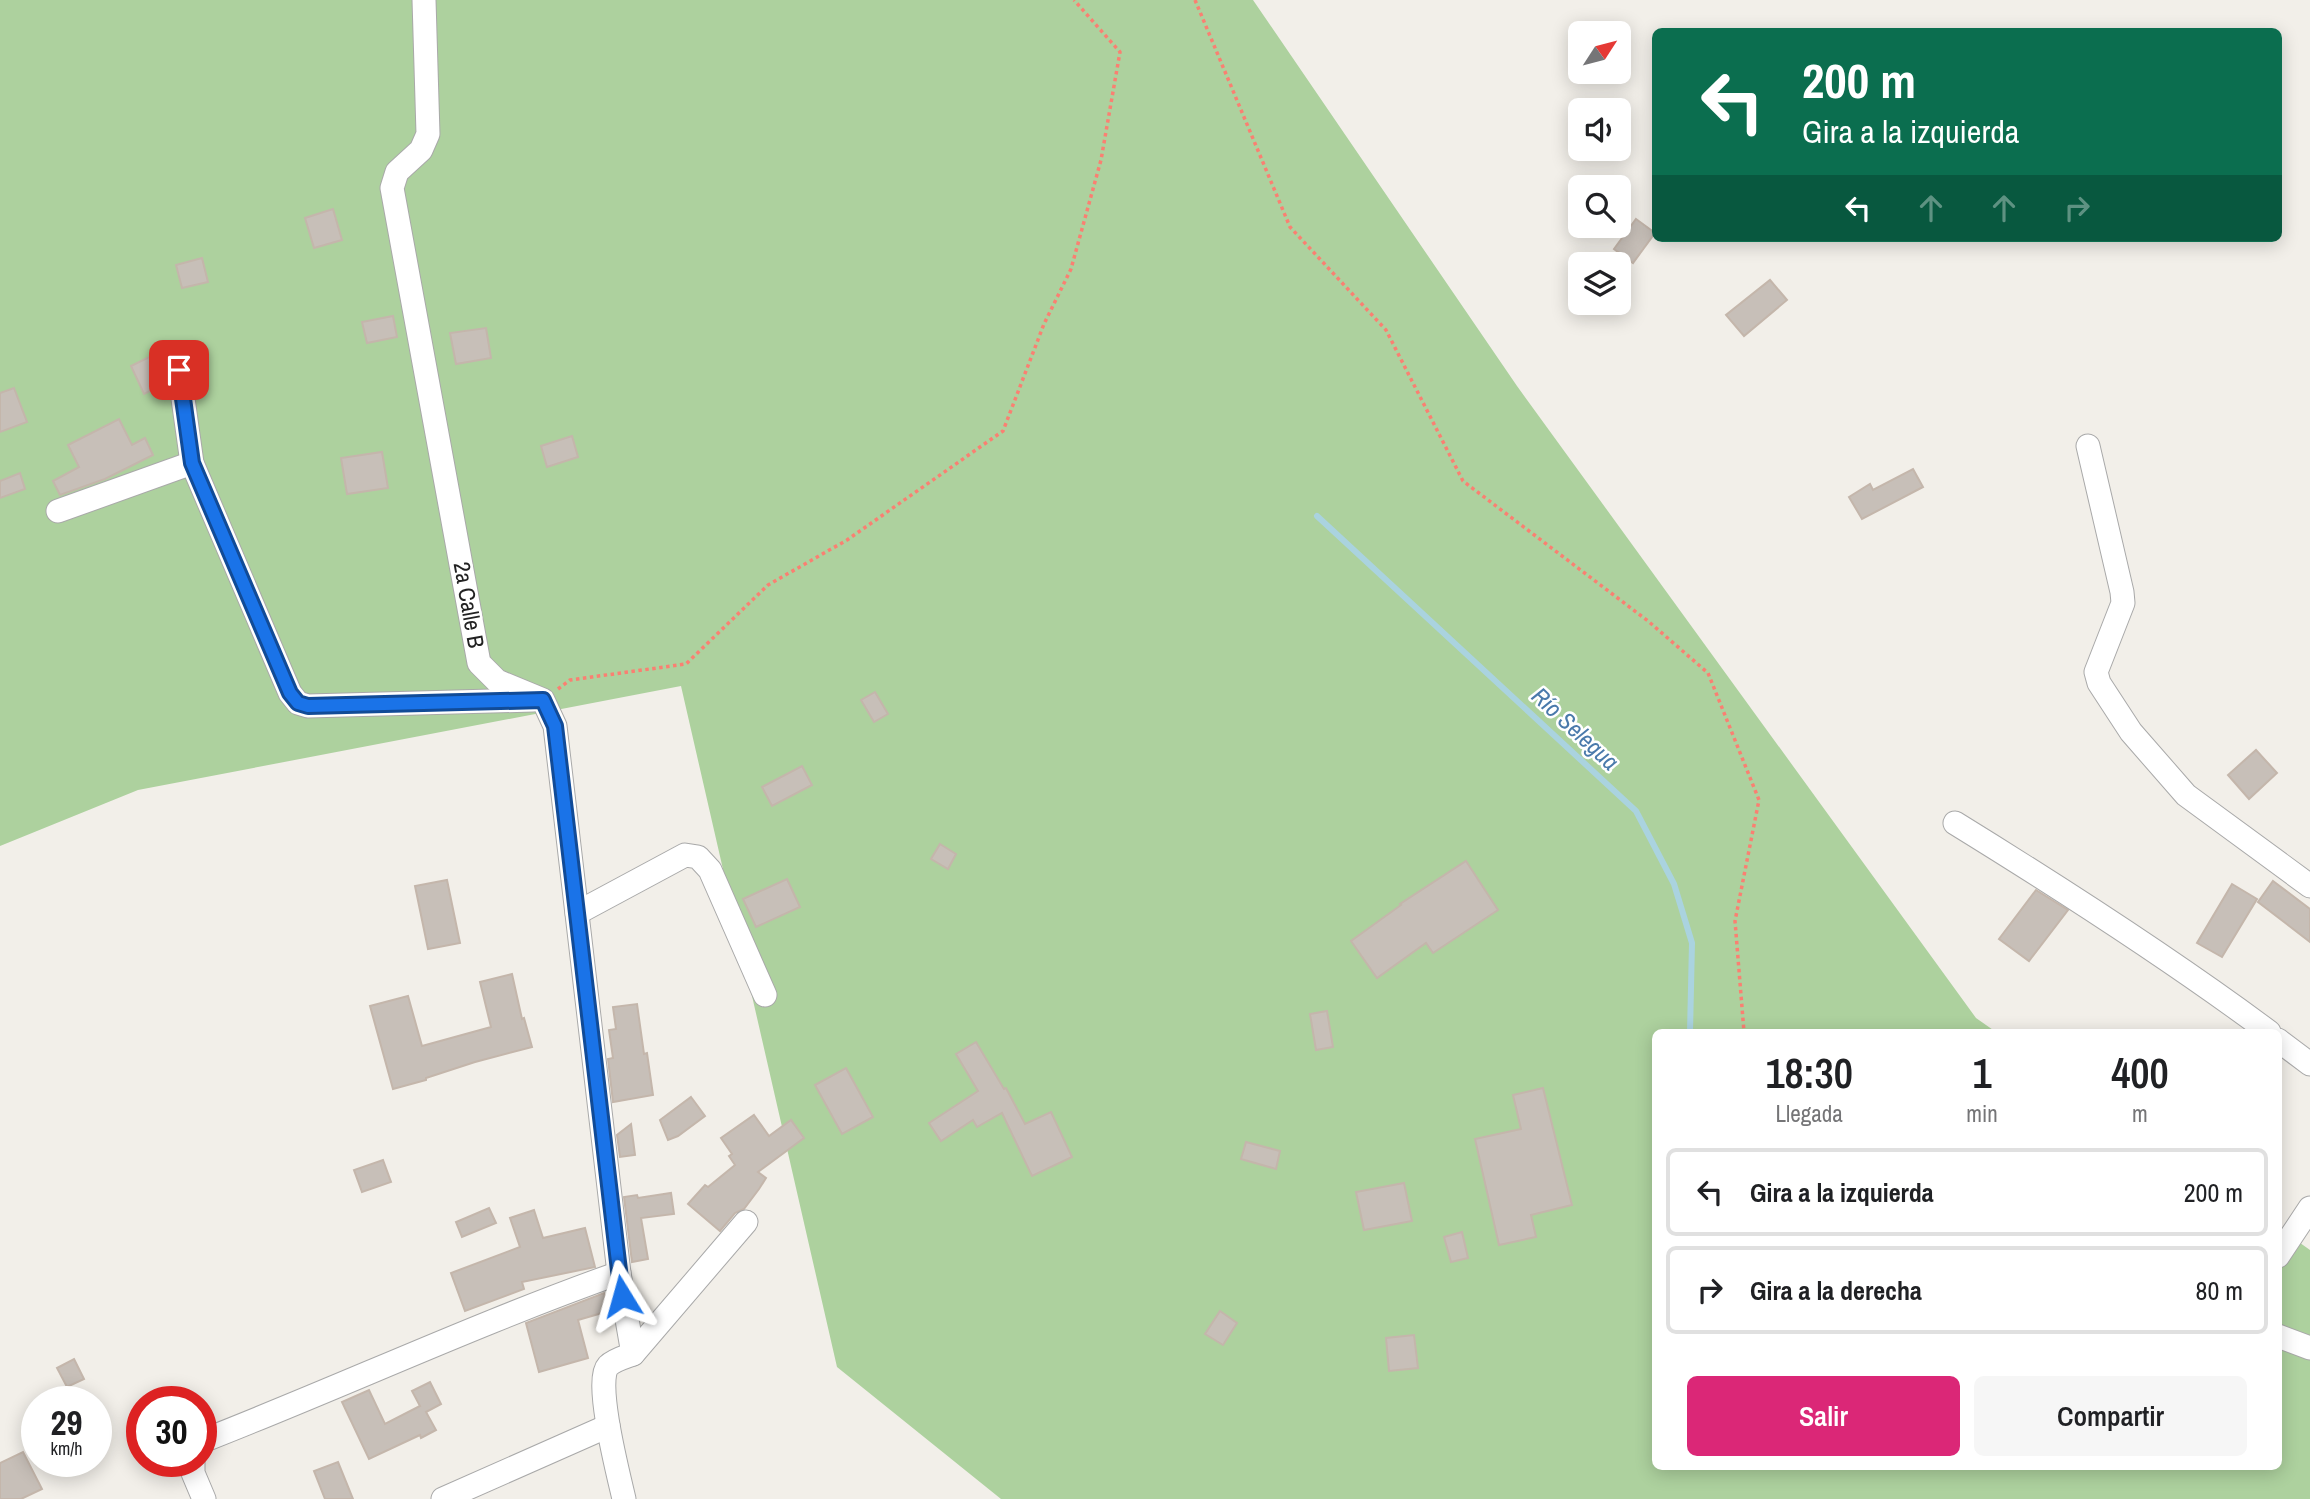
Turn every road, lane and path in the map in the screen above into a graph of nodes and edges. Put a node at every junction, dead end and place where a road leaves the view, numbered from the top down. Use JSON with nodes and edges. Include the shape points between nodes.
{"nodes":[{"id":1,"x":424,"y":0,"type":"edge"},
{"id":2,"x":1074,"y":0,"type":"edge"},
{"id":3,"x":1195,"y":0,"type":"edge"},
{"id":4,"x":179,"y":370,"type":"dead end"},
{"id":5,"x":2088,"y":446,"type":"dead end"},
{"id":6,"x":192,"y":463,"type":"junction"},
{"id":7,"x":58,"y":511,"type":"dead end"},
{"id":8,"x":543,"y":700,"type":"junction"},
{"id":9,"x":1955,"y":823,"type":"dead end"},
{"id":10,"x":2310,"y":886,"type":"edge"},
{"id":11,"x":577,"y":913,"type":"junction"},
{"id":12,"x":765,"y":995,"type":"dead end"},
{"id":13,"x":1744,"y":1029,"type":"edge"},
{"id":14,"x":2265,"y":1029,"type":"edge"},
{"id":15,"x":2282,"y":1043,"type":"edge"},
{"id":16,"x":2310,"y":1064,"type":"edge"},
{"id":17,"x":2310,"y":1208,"type":"edge"},
{"id":18,"x":746,"y":1222,"type":"dead end"},
{"id":19,"x":2282,"y":1249,"type":"edge"},
{"id":20,"x":619,"y":1273,"type":"junction"},
{"id":21,"x":2282,"y":1338,"type":"edge"},
{"id":22,"x":2310,"y":1348,"type":"edge"},
{"id":23,"x":633,"y":1354,"type":"junction"},
{"id":24,"x":608,"y":1426,"type":"junction"},
{"id":25,"x":217,"y":1435,"type":"edge"},
{"id":26,"x":195,"y":1477,"type":"edge"},
{"id":27,"x":204,"y":1499,"type":"edge"},
{"id":28,"x":443,"y":1499,"type":"edge"},
{"id":29,"x":624,"y":1499,"type":"edge"}],
"edges":[{"from":1,"to":8,"type":"street","name":"2a Calle B","via":[[428,134],[421,150],[397,172],[392,188],[479,663],[497,681]]},
{"from":2,"to":8,"type":"path","via":[[1120,52],[1101,160],[1071,269],[1044,324],[1003,431],[847,540],[768,585],[686,664],[570,680]]},
{"from":3,"to":13,"type":"path","via":[[1290,228],[1386,330],[1463,481],[1648,621],[1708,673],[1759,800],[1735,921]]},
{"from":4,"to":6,"type":"street"},
{"from":5,"to":10,"type":"street","via":[[2123,603],[2096,672],[2099,683],[2131,732],[2186,794]]},
{"from":6,"to":7,"type":"street"},
{"from":6,"to":8,"type":"street","via":[[298,703]]},
{"from":8,"to":11,"type":"street","via":[[555,726]]},
{"from":9,"to":14,"type":"street","via":[[2064,890]]},
{"from":11,"to":12,"type":"street","via":[[685,855],[698,857],[710,870]]},
{"from":11,"to":20,"type":"street"},
{"from":15,"to":16,"type":"street"},
{"from":17,"to":19,"type":"street"},
{"from":18,"to":23,"type":"street"},
{"from":20,"to":23,"type":"street"},
{"from":20,"to":25,"type":"street"},
{"from":21,"to":22,"type":"street"},
{"from":23,"to":24,"type":"street","via":[[610,1364],[604,1373]]},
{"from":24,"to":28,"type":"street"},
{"from":24,"to":29,"type":"street"},
{"from":26,"to":27,"type":"street"}]}
